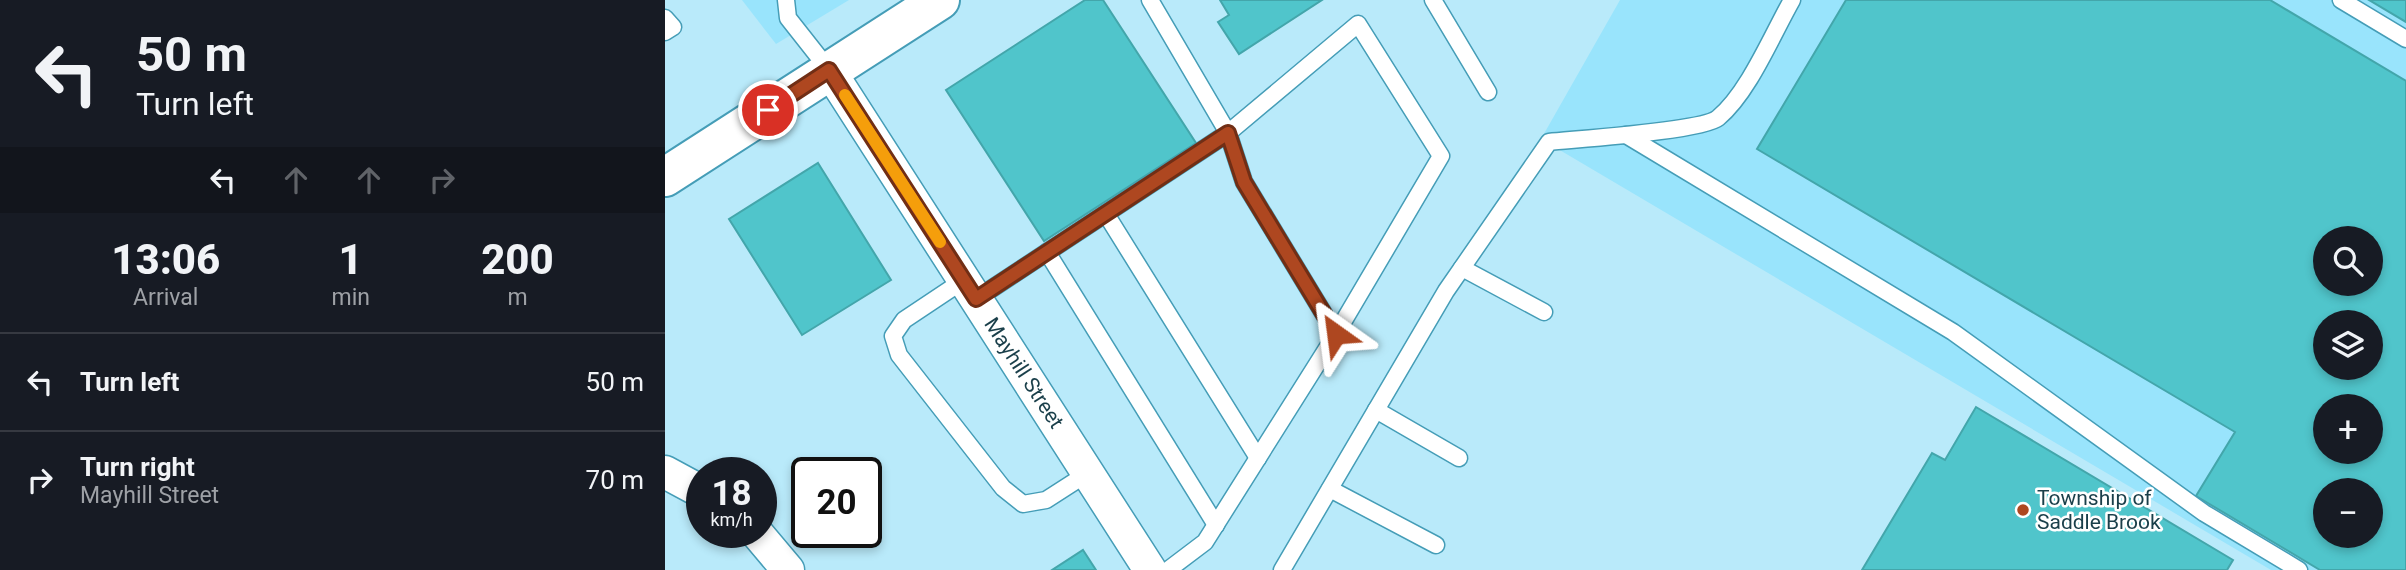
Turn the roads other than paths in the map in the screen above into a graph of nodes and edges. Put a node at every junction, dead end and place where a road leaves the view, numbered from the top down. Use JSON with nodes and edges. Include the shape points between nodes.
{"nodes":[{"id":1,"x":786,"y":0,"type":"edge"},
{"id":2,"x":940,"y":0,"type":"edge"},
{"id":3,"x":1150,"y":0,"type":"edge"},
{"id":4,"x":1433,"y":0,"type":"edge"},
{"id":5,"x":1792,"y":0,"type":"edge"},
{"id":6,"x":2341,"y":0,"type":"edge"},
{"id":7,"x":665,"y":18,"type":"edge"},
{"id":8,"x":665,"y":32,"type":"edge"},
{"id":9,"x":2406,"y":39,"type":"edge"},
{"id":10,"x":829,"y":70,"type":"junction"},
{"id":11,"x":1488,"y":92,"type":"dead end"},
{"id":12,"x":1228,"y":133,"type":"junction"},
{"id":13,"x":1626,"y":135,"type":"junction"},
{"id":14,"x":665,"y":177,"type":"edge"},
{"id":15,"x":1106,"y":214,"type":"junction"},
{"id":16,"x":1047,"y":252,"type":"junction"},
{"id":17,"x":1462,"y":268,"type":"junction"},
{"id":18,"x":970,"y":289,"type":"junction"},
{"id":19,"x":1544,"y":312,"type":"dead end"},
{"id":20,"x":1336,"y":334,"type":"junction"},
{"id":21,"x":1376,"y":410,"type":"junction"},
{"id":22,"x":1258,"y":458,"type":"junction"},
{"id":23,"x":1459,"y":458,"type":"dead end"},
{"id":24,"x":665,"y":472,"type":"edge"},
{"id":25,"x":1088,"y":473,"type":"junction"},
{"id":26,"x":686,"y":483,"type":"edge"},
{"id":27,"x":1330,"y":489,"type":"junction"},
{"id":28,"x":1216,"y":525,"type":"junction"},
{"id":29,"x":1436,"y":545,"type":"dead end"},
{"id":30,"x":769,"y":548,"type":"edge"},
{"id":31,"x":788,"y":570,"type":"edge"},
{"id":32,"x":1150,"y":570,"type":"edge"},
{"id":33,"x":1168,"y":570,"type":"edge"},
{"id":34,"x":1282,"y":570,"type":"edge"},
{"id":35,"x":2299,"y":570,"type":"edge"}],
"edges":[{"from":1,"to":10,"type":"lane","via":[[788,18]]},
{"from":2,"to":10,"type":"main road"},
{"from":3,"to":12,"type":"lane"},
{"from":4,"to":11,"type":"lane"},
{"from":5,"to":13,"type":"lane","via":[[1737,98],[1716,120]]},
{"from":6,"to":9,"type":"lane"},
{"from":7,"to":8,"type":"lane","via":[[673,27]]},
{"from":10,"to":14,"type":"main road"},
{"from":10,"to":18,"type":"street","name":"Mayhill Street"},
{"from":12,"to":15,"type":"lane"},
{"from":12,"to":20,"type":"lane","via":[[1244,182]]},
{"from":12,"to":20,"type":"lane","via":[[1358,24],[1441,156]]},
{"from":13,"to":17,"type":"lane","via":[[1549,142]]},
{"from":13,"to":35,"type":"lane","via":[[1953,332],[2204,513]]},
{"from":15,"to":16,"type":"lane"},
{"from":15,"to":22,"type":"lane"},
{"from":16,"to":18,"type":"lane"},
{"from":16,"to":28,"type":"lane"},
{"from":17,"to":19,"type":"lane"},
{"from":17,"to":21,"type":"lane"},
{"from":18,"to":25,"type":"street","name":"Mayhill Street"},
{"from":18,"to":25,"type":"lane","via":[[904,320],[893,336],[899,355],[1003,488],[1023,504],[1046,500]]},
{"from":20,"to":22,"type":"lane"},
{"from":21,"to":23,"type":"lane"},
{"from":21,"to":27,"type":"lane"},
{"from":22,"to":28,"type":"lane"},
{"from":24,"to":26,"type":"street"},
{"from":25,"to":32,"type":"street","name":"Mayhill Street"},
{"from":27,"to":29,"type":"lane"},
{"from":27,"to":34,"type":"lane"},
{"from":28,"to":33,"type":"lane","via":[[1205,542]]},
{"from":30,"to":31,"type":"street"}]}
